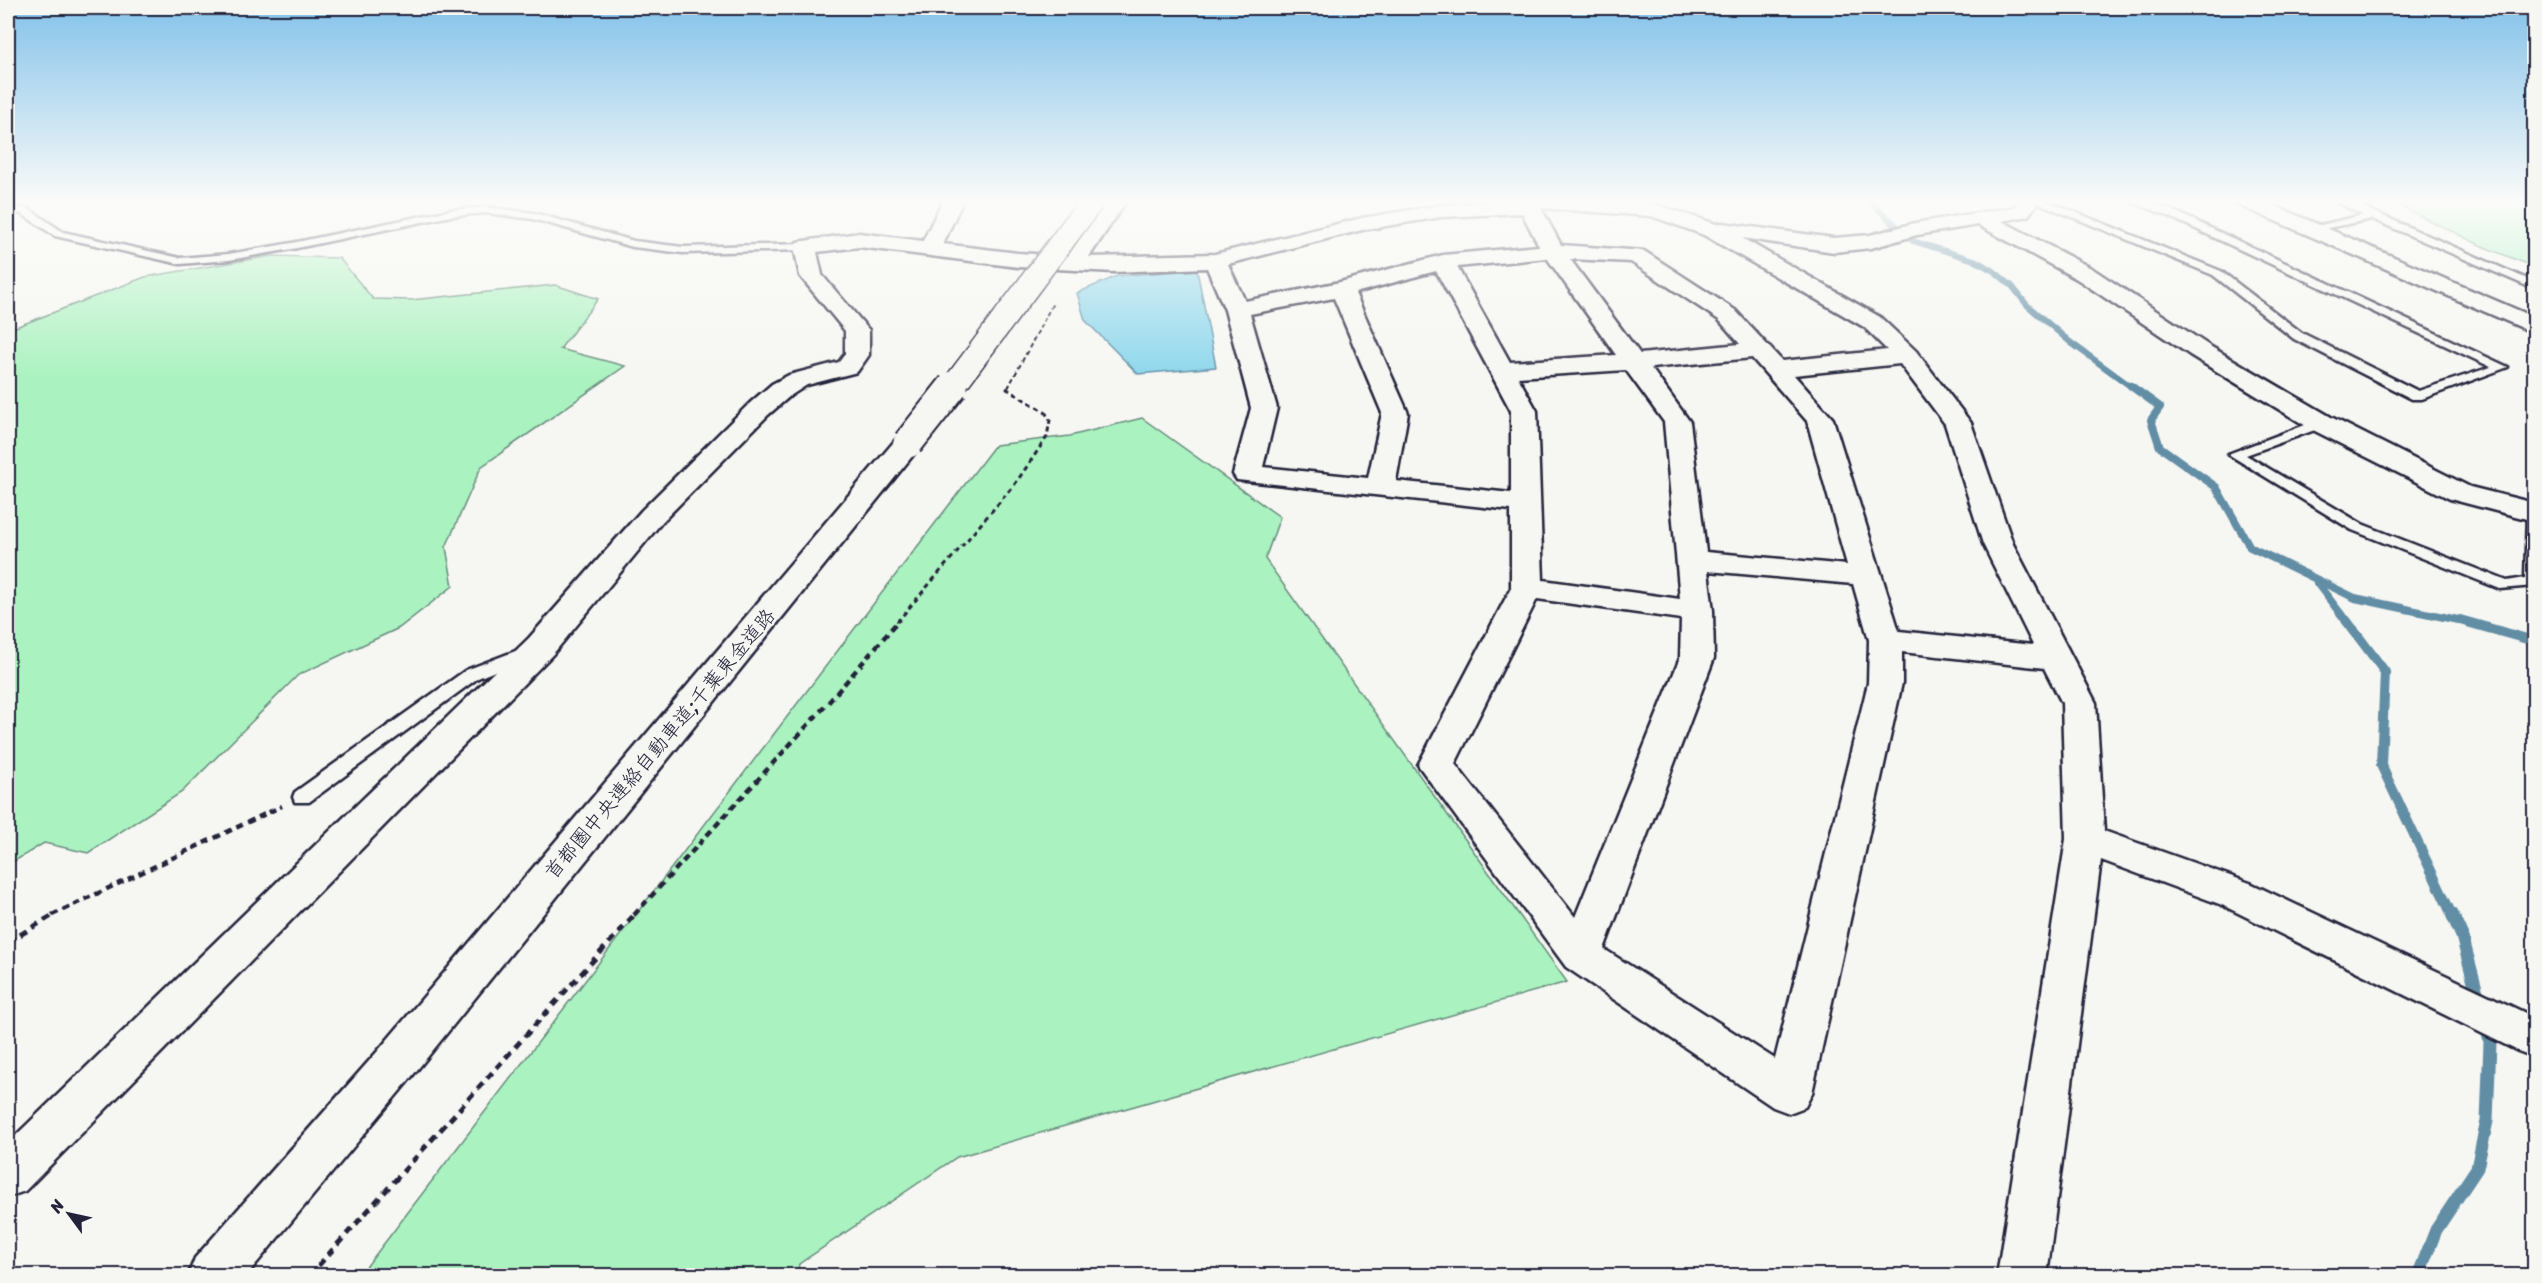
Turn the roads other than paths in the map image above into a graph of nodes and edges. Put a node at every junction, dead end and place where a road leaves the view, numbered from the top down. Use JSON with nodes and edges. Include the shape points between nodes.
{"nodes":[{"id":1,"x":175,"y":260,"type":"edge"},
{"id":2,"x":194,"y":260,"type":"edge"},
{"id":3,"x":808,"y":260,"type":"edge"},
{"id":4,"x":1017,"y":260,"type":"edge"},
{"id":5,"x":1049,"y":260,"type":"edge"},
{"id":6,"x":1219,"y":260,"type":"edge"},
{"id":7,"x":1464,"y":260,"type":"edge"},
{"id":8,"x":1559,"y":260,"type":"edge"},
{"id":9,"x":1642,"y":260,"type":"edge"},
{"id":10,"x":1764,"y":260,"type":"edge"},
{"id":11,"x":2059,"y":260,"type":"edge"},
{"id":12,"x":2184,"y":260,"type":"edge"},
{"id":13,"x":2271,"y":260,"type":"edge"},
{"id":14,"x":2381,"y":260,"type":"edge"},
{"id":15,"x":2474,"y":260,"type":"edge"},
{"id":16,"x":1215,"y":261,"type":"junction"},
{"id":17,"x":1075,"y":262,"type":"joint"},
{"id":18,"x":1443,"y":262,"type":"junction"},
{"id":19,"x":2535,"y":286,"type":"edge"},
{"id":20,"x":1342,"y":289,"type":"junction"},
{"id":21,"x":1237,"y":310,"type":"junction"},
{"id":22,"x":2535,"y":326,"type":"edge"},
{"id":23,"x":1907,"y":356,"type":"junction"},
{"id":24,"x":1767,"y":359,"type":"junction"},
{"id":25,"x":1633,"y":362,"type":"junction"},
{"id":26,"x":1502,"y":370,"type":"junction"},
{"id":27,"x":2321,"y":423,"type":"junction"},
{"id":28,"x":1381,"y":487,"type":"junction"},
{"id":29,"x":1527,"y":503,"type":"junction"},
{"id":30,"x":2534,"y":510,"type":"edge"},
{"id":31,"x":1691,"y":560,"type":"junction"},
{"id":32,"x":1866,"y":576,"type":"junction"},
{"id":33,"x":1527,"y":588,"type":"junction"},
{"id":34,"x":1697,"y":611,"type":"junction"},
{"id":35,"x":1885,"y":640,"type":"junction"},
{"id":36,"x":541,"y":646,"type":"junction"},
{"id":37,"x":2057,"y":658,"type":"junction"},
{"id":38,"x":302,"y":797,"type":"road end"},
{"id":39,"x":2085,"y":839,"type":"junction"},
{"id":40,"x":1581,"y":955,"type":"junction"},
{"id":41,"x":2535,"y":1038,"type":"edge"},
{"id":42,"x":8,"y":1175,"type":"edge"},
{"id":43,"x":213,"y":1275,"type":"edge"},
{"id":44,"x":2022,"y":1275,"type":"edge"}],
"edges":[{"from":1,"to":2,"type":"lane"},
{"from":3,"to":36,"type":"main road","via":[[811,276],[857,330],[857,355],[848,367],[798,380],[759,409],[652,516]]},
{"from":4,"to":17,"type":"main road"},
{"from":5,"to":43,"type":"main road","name":"首都圏中央連絡自動車道;千葉東金道路","bridge":true,"via":[[908,443],[416,1038]]},
{"from":6,"to":16,"type":"main road"},
{"from":7,"to":18,"type":"main road"},
{"from":8,"to":25,"type":"main road"},
{"from":9,"to":24,"type":"main road","via":[[1727,315]]},
{"from":10,"to":23,"type":"main road","via":[[1872,322]]},
{"from":11,"to":27,"type":"main road"},
{"from":12,"to":13,"type":"lane","via":[[2217,273],[2298,336],[2417,396],[2502,367]]},
{"from":14,"to":22,"type":"main road"},
{"from":15,"to":19,"type":"lane"},
{"from":16,"to":17,"type":"main road","via":[[1135,265]]},
{"from":16,"to":21,"type":"main road"},
{"from":18,"to":20,"type":"main road"},
{"from":18,"to":26,"type":"main road"},
{"from":20,"to":21,"type":"main road"},
{"from":20,"to":28,"type":"main road","via":[[1395,413]]},
{"from":21,"to":28,"type":"main road","via":[[1264,408],[1247,474]]},
{"from":23,"to":24,"type":"main road"},
{"from":23,"to":37,"type":"main road","via":[[1958,423],[1998,544]]},
{"from":24,"to":25,"type":"main road"},
{"from":24,"to":32,"type":"main road","via":[[1820,419]]},
{"from":25,"to":26,"type":"main road"},
{"from":25,"to":31,"type":"main road","via":[[1677,422]]},
{"from":26,"to":29,"type":"main road","via":[[1524,411]]},
{"from":27,"to":30,"type":"main road","via":[[2460,493]]},
{"from":27,"to":30,"type":"lane","via":[[2235,454],[2358,527],[2506,586],[2533,582]]},
{"from":28,"to":29,"type":"main road"},
{"from":29,"to":33,"type":"main road"},
{"from":31,"to":32,"type":"main road"},
{"from":31,"to":34,"type":"main road"},
{"from":32,"to":35,"type":"main road"},
{"from":33,"to":34,"type":"main road"},
{"from":33,"to":40,"type":"main road","via":[[1436,765]]},
{"from":34,"to":40,"type":"main road","via":[[1697,658]]},
{"from":35,"to":37,"type":"main road"},
{"from":35,"to":40,"type":"main road","via":[[1885,683],[1789,1093]]},
{"from":36,"to":38,"type":"lane","via":[[472,674]]},
{"from":36,"to":42,"type":"main road"},
{"from":37,"to":39,"type":"main road","via":[[2079,703]]},
{"from":39,"to":41,"type":"main road","via":[[2236,894]]},
{"from":39,"to":44,"type":"main road"}]}
